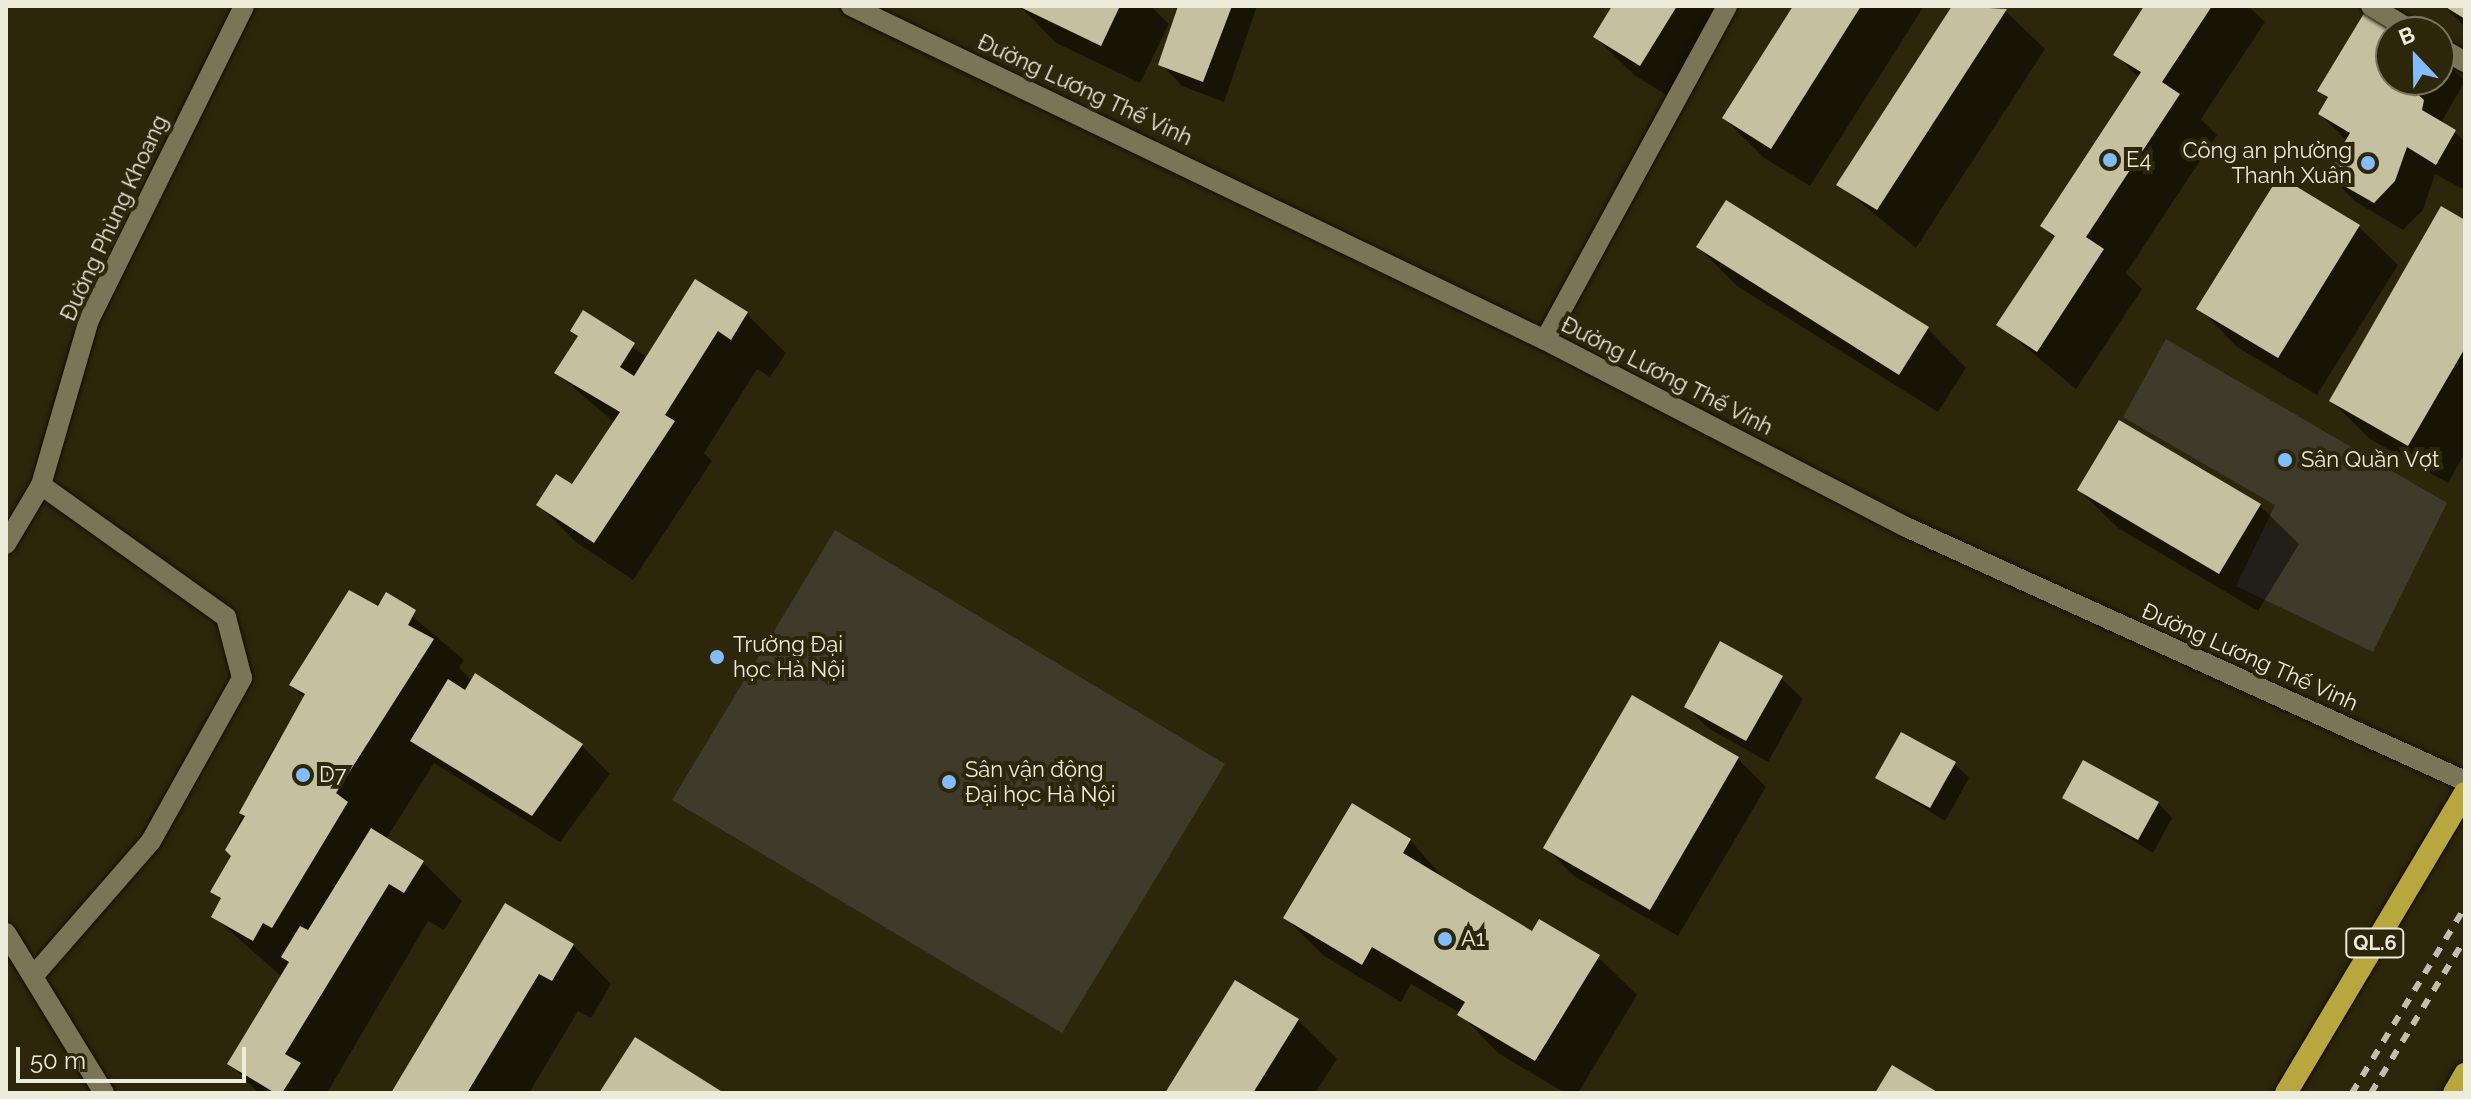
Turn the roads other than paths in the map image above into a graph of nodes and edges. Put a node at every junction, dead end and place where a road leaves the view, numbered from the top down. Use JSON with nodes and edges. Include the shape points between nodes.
{"nodes":[{"id":1,"x":244,"y":6,"type":"edge"},
{"id":2,"x":851,"y":6,"type":"edge"},
{"id":3,"x":1727,"y":6,"type":"edge"},
{"id":4,"x":1545,"y":340,"type":"junction"},
{"id":5,"x":41,"y":485,"type":"junction"},
{"id":6,"x":6,"y":544,"type":"edge"},
{"id":7,"x":2465,"y":781,"type":"edge"},
{"id":8,"x":2465,"y":793,"type":"edge"},
{"id":9,"x":6,"y":933,"type":"edge"},
{"id":10,"x":36,"y":973,"type":"junction"},
{"id":11,"x":2465,"y":1074,"type":"edge"},
{"id":12,"x":104,"y":1093,"type":"edge"},
{"id":13,"x":2286,"y":1093,"type":"edge"},
{"id":14,"x":2454,"y":1093,"type":"edge"}],
"edges":[{"from":1,"to":5,"type":"street","name":"Đường Phùng Khoang","via":[[89,320]]},
{"from":2,"to":4,"type":"street","name":"Đường Lương Thế Vinh"},
{"from":3,"to":4,"type":"street"},
{"from":4,"to":7,"type":"street","name":"Đường Lương Thế Vinh","via":[[1906,527]]},
{"from":5,"to":6,"type":"street","name":"Đường Phùng Khoang"},
{"from":5,"to":10,"type":"street","via":[[226,617],[242,678],[151,841]]},
{"from":8,"to":13,"type":"highway","number":"QL.6"},
{"from":9,"to":10,"type":"street"},
{"from":10,"to":12,"type":"street"},
{"from":11,"to":14,"type":"highway"}]}
